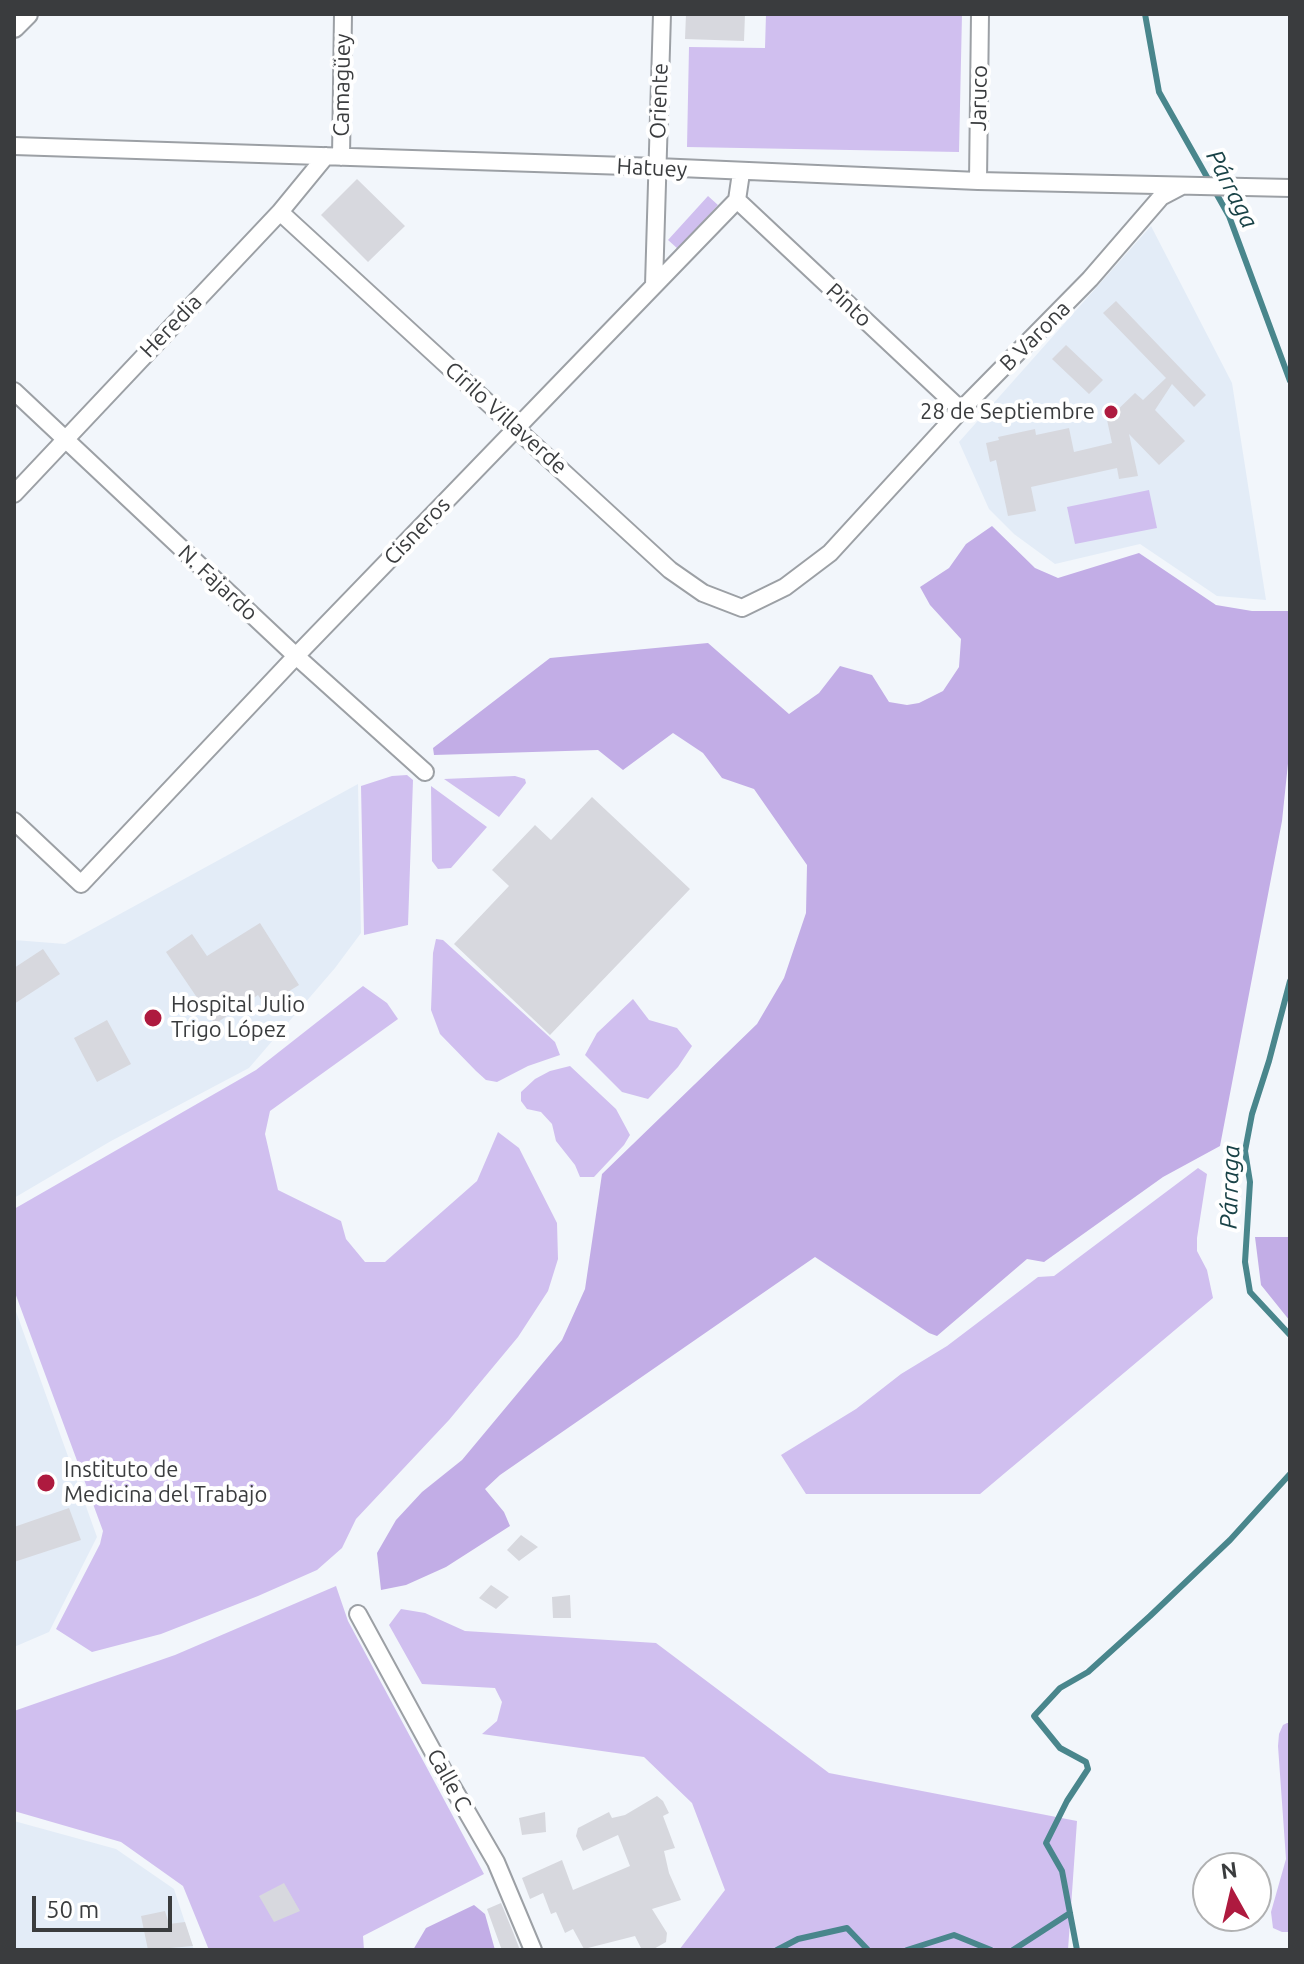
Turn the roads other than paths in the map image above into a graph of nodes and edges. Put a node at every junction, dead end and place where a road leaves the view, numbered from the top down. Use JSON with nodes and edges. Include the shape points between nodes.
{"nodes":[{"id":1,"x":27,"y":14,"type":"edge"},
{"id":2,"x":343,"y":14,"type":"edge"},
{"id":3,"x":662,"y":14,"type":"edge"},
{"id":4,"x":980,"y":14,"type":"edge"},
{"id":5,"x":14,"y":27,"type":"edge"},
{"id":6,"x":14,"y":146,"type":"edge"},
{"id":7,"x":334,"y":157,"type":"junction"},
{"id":8,"x":657,"y":167,"type":"junction"},
{"id":9,"x":741,"y":173,"type":"junction"},
{"id":10,"x":978,"y":181,"type":"junction"},
{"id":11,"x":1182,"y":187,"type":"junction"},
{"id":12,"x":1290,"y":188,"type":"edge"},
{"id":13,"x":737,"y":200,"type":"junction"},
{"id":14,"x":280,"y":212,"type":"junction"},
{"id":15,"x":654,"y":285,"type":"junction"},
{"id":16,"x":14,"y":391,"type":"edge"},
{"id":17,"x":961,"y":410,"type":"junction"},
{"id":18,"x":516,"y":428,"type":"junction"},
{"id":19,"x":63,"y":440,"type":"junction"},
{"id":20,"x":14,"y":494,"type":"edge"},
{"id":21,"x":742,"y":608,"type":"joint"},
{"id":22,"x":296,"y":656,"type":"junction"},
{"id":23,"x":425,"y":772,"type":"dead end"},
{"id":24,"x":14,"y":821,"type":"edge"},
{"id":25,"x":358,"y":1614,"type":"dead end"},
{"id":26,"x":533,"y":1950,"type":"edge"}],
"edges":[{"from":1,"to":5,"type":"street"},
{"from":2,"to":7,"type":"street","name":"Camagüey"},
{"from":3,"to":8,"type":"street","name":"Oriente"},
{"from":4,"to":10,"type":"street","name":"Jaruco"},
{"from":6,"to":7,"type":"street","name":"Hatuey"},
{"from":7,"to":8,"type":"street","name":"Hatuey"},
{"from":7,"to":14,"type":"street","name":"Heredia"},
{"from":8,"to":9,"type":"street","name":"Hatuey"},
{"from":8,"to":15,"type":"street","name":"Oriente"},
{"from":9,"to":10,"type":"street","name":"Hatuey"},
{"from":9,"to":13,"type":"street"},
{"from":10,"to":11,"type":"street","name":"Hatuey"},
{"from":11,"to":12,"type":"street","name":"Hatuey"},
{"from":11,"to":17,"type":"street","name":"B Varona","via":[[1161,197],[1090,279]]},
{"from":13,"to":15,"type":"street","name":"Cisneros"},
{"from":13,"to":17,"type":"street","name":"Pinto"},
{"from":14,"to":18,"type":"street","name":"Cirilo Villaverde"},
{"from":14,"to":19,"type":"street","name":"Heredia"},
{"from":15,"to":18,"type":"street","name":"Cisneros"},
{"from":16,"to":19,"type":"street","name":"N. Fajardo"},
{"from":17,"to":21,"type":"street","name":"B Varona","via":[[830,553],[785,587]]},
{"from":18,"to":21,"type":"street","name":"Cirilo Villaverde","via":[[670,570],[703,593]]},
{"from":18,"to":22,"type":"street","name":"Cisneros"},
{"from":19,"to":20,"type":"street","name":"Heredia"},
{"from":19,"to":22,"type":"street","name":"N. Fajardo"},
{"from":22,"to":23,"type":"street","name":"N. Fajardo"},
{"from":22,"to":24,"type":"street","name":"Cisneros","via":[[81,884]]},
{"from":25,"to":26,"type":"street","name":"Calle C","via":[[496,1862]]}]}
